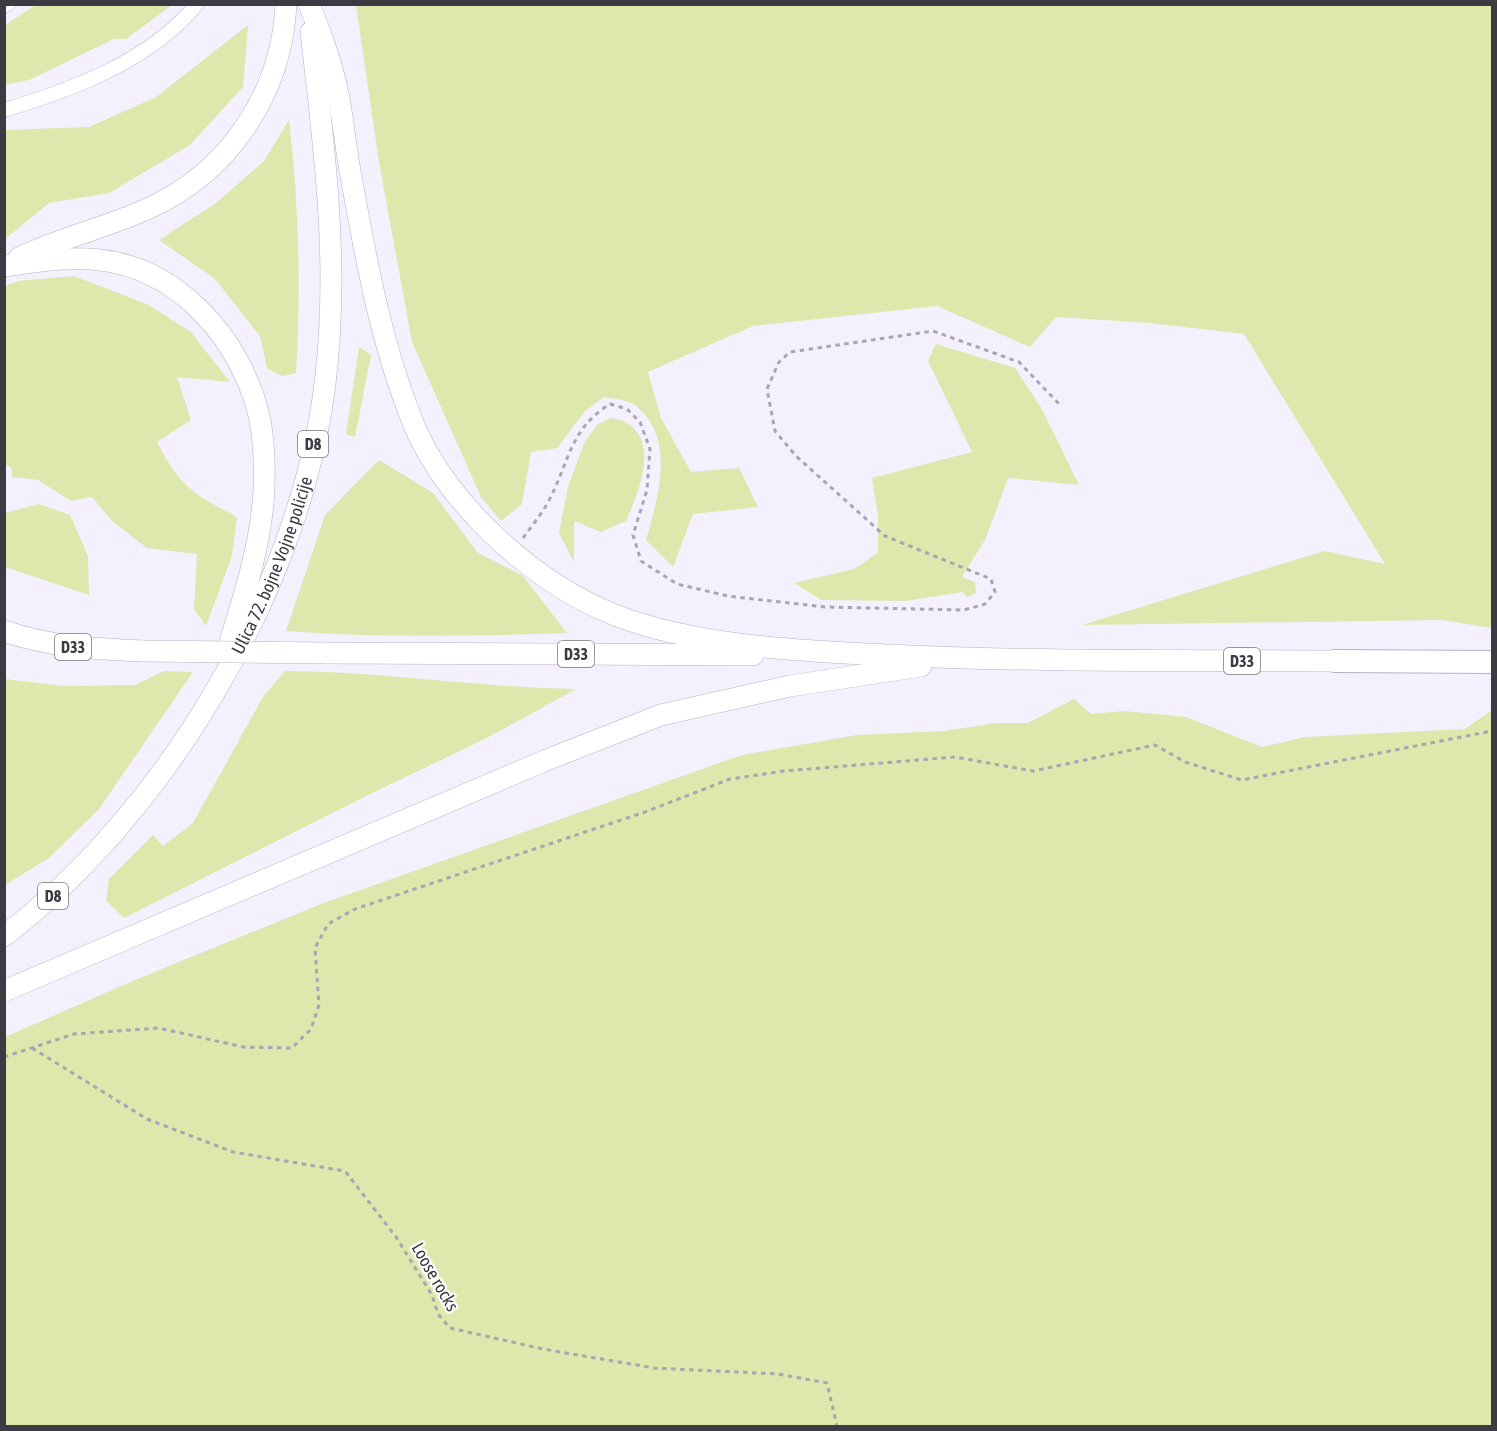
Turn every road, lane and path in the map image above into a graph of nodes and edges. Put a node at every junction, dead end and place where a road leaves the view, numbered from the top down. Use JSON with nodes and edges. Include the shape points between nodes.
{"nodes":[{"id":1,"x":197,"y":4,"type":"edge"},
{"id":2,"x":286,"y":4,"type":"edge"},
{"id":3,"x":309,"y":4,"type":"edge"},
{"id":4,"x":4,"y":110,"type":"edge"},
{"id":5,"x":4,"y":265,"type":"edge"},
{"id":6,"x":1061,"y":406,"type":"dead end"},
{"id":7,"x":513,"y":552,"type":"junction"},
{"id":8,"x":4,"y":631,"type":"edge"},
{"id":9,"x":826,"y":652,"type":"junction"},
{"id":10,"x":960,"y":658,"type":"junction"},
{"id":11,"x":1335,"y":661,"type":"joint"},
{"id":12,"x":1492,"y":662,"type":"edge"},
{"id":13,"x":218,"y":684,"type":"junction"},
{"id":14,"x":1492,"y":731,"type":"edge"},
{"id":15,"x":4,"y":936,"type":"edge"},
{"id":16,"x":4,"y":991,"type":"edge"},
{"id":17,"x":33,"y":1048,"type":"junction"},
{"id":18,"x":4,"y":1057,"type":"edge"},
{"id":19,"x":837,"y":1426,"type":"edge"}],
"edges":[{"from":1,"to":4,"type":"street","via":[[137,54],[62,93]]},
{"from":2,"to":5,"type":"main road","via":[[278,55],[261,103],[239,138],[210,170],[181,192],[148,209],[46,245]]},
{"from":3,"to":7,"type":"main road","via":[[326,46],[338,93],[380,325],[397,379],[416,430],[441,474],[470,510]]},
{"from":3,"to":13,"type":"main road","name":"Ulica 72. bojne Vojne policije","number":"D8","via":[[328,186],[332,295],[326,376],[312,454],[285,547],[259,609]]},
{"from":5,"to":13,"type":"main road","via":[[71,258],[131,267],[164,282],[196,305],[219,331],[241,366],[255,400],[264,441],[264,489],[242,602]]},
{"from":6,"to":7,"type":"path","via":[[1019,362],[933,331],[790,352],[779,362],[767,389],[775,430],[796,456],[885,536],[991,579],[994,592],[985,604],[964,610],[825,607],[728,596],[677,585],[641,561],[633,535],[647,490],[650,449],[640,422],[627,409],[610,404],[592,415],[572,444],[547,503]]},
{"from":7,"to":9,"type":"main road","via":[[582,600],[663,630]]},
{"from":8,"to":9,"type":"main road","number":"D33","bridge":true,"via":[[70,646],[144,651],[739,655]]},
{"from":9,"to":10,"type":"main road","number":"D33"},
{"from":10,"to":11,"type":"main road","number":"D33"},
{"from":10,"to":16,"type":"main road","via":[[790,686],[661,715]]},
{"from":11,"to":12,"type":"highway","number":"D33"},
{"from":13,"to":15,"type":"main road","name":"Ulica 72. bojne Vojne policije","number":"D8","via":[[168,762],[111,837],[40,907]]},
{"from":14,"to":17,"type":"path","via":[[1242,780],[1185,762],[1155,745],[1033,771],[955,757],[730,779],[634,816],[355,909],[328,924],[315,948],[319,1005],[311,1029],[291,1048],[243,1047],[159,1028],[74,1034]]},
{"from":17,"to":18,"type":"path"},
{"from":17,"to":19,"type":"path","name":"Loose rocks","via":[[147,1119],[233,1152],[345,1172],[396,1237],[432,1295],[438,1314],[450,1328],[654,1368],[778,1374],[827,1383]]}]}
